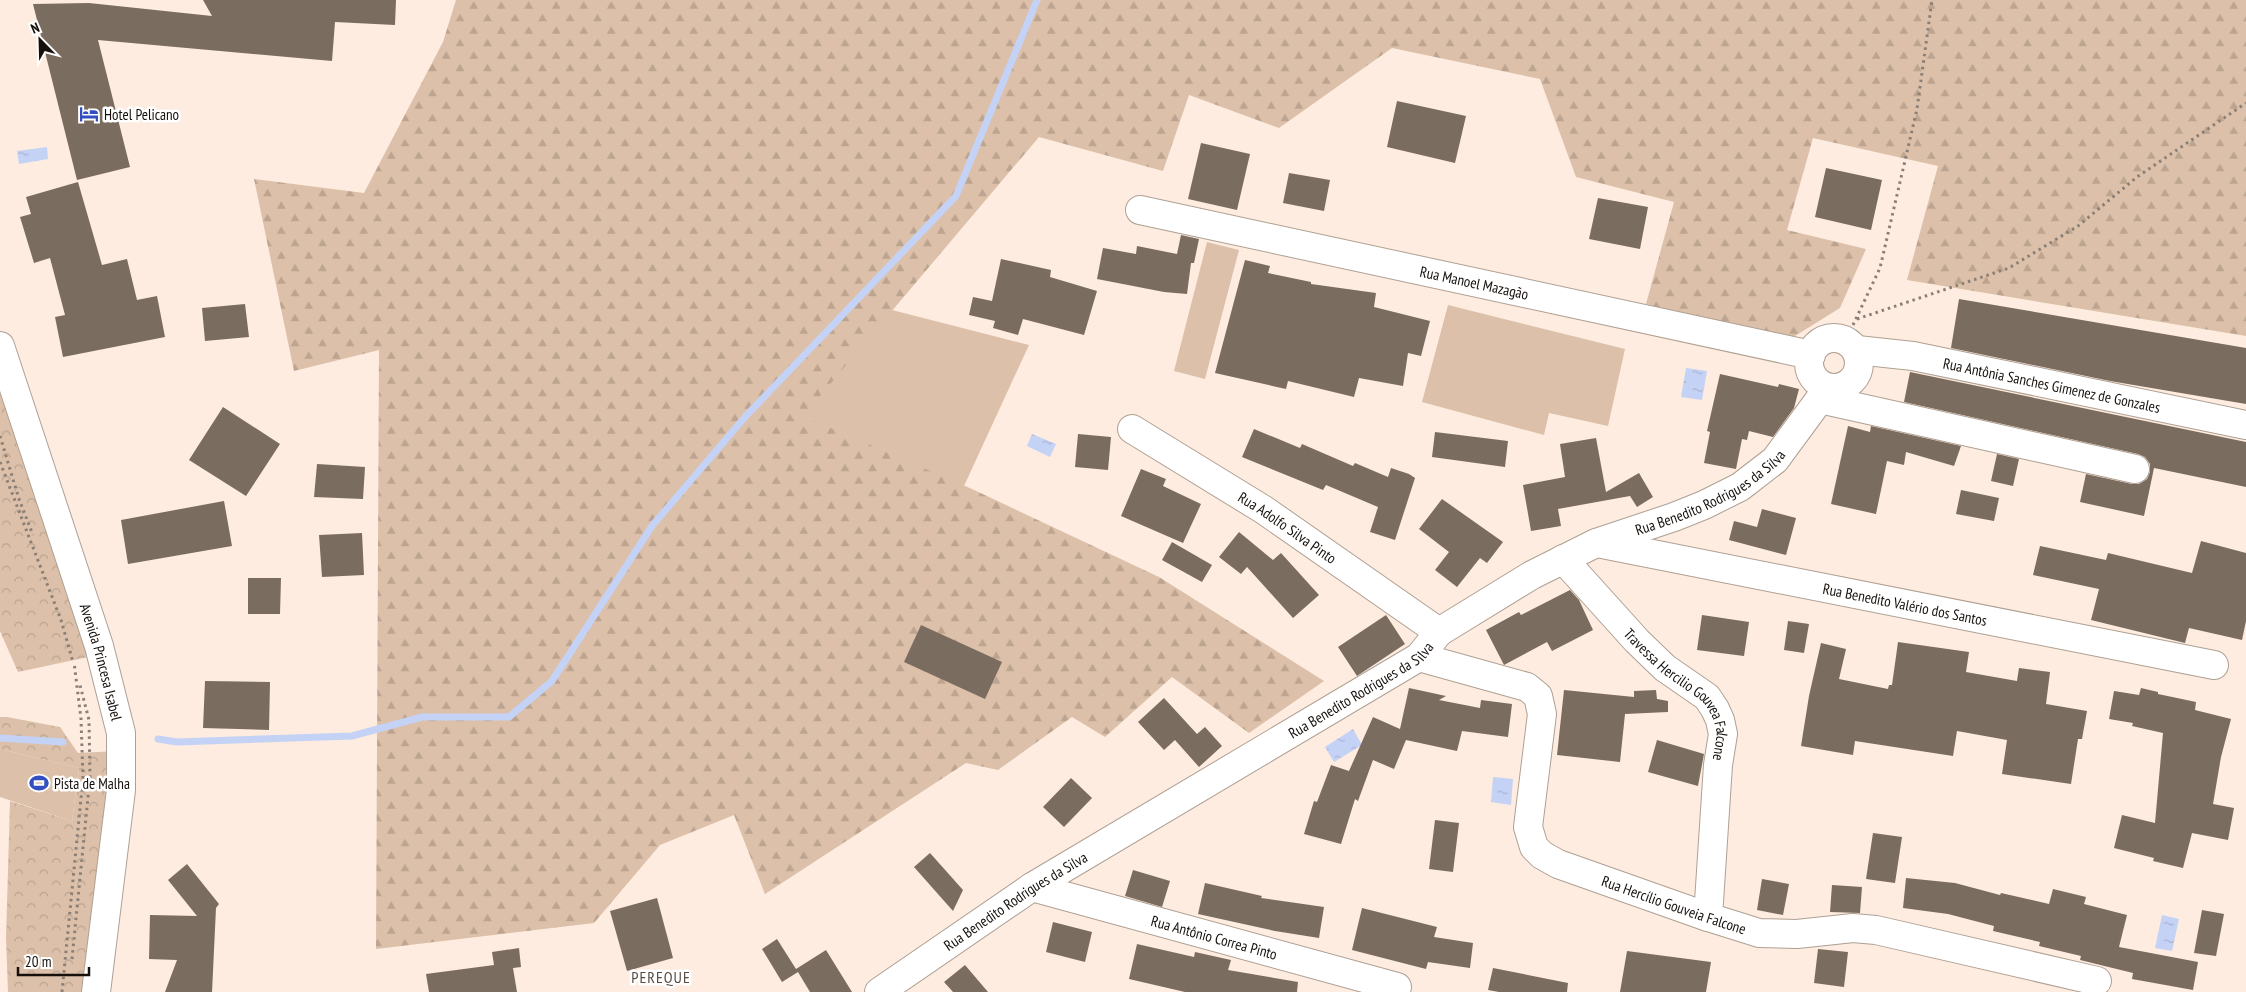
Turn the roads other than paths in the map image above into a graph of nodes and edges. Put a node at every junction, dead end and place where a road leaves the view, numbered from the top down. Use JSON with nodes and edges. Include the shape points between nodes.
{"nodes":[{"id":1,"x":1140,"y":210,"type":"dead end"},
{"id":2,"x":1853,"y":336,"type":"junction"},
{"id":3,"x":0,"y":346,"type":"edge"},
{"id":4,"x":1810,"y":355,"type":"junction"},
{"id":5,"x":1824,"y":393,"type":"junction"},
{"id":6,"x":2246,"y":424,"type":"edge"},
{"id":7,"x":1132,"y":429,"type":"dead end"},
{"id":8,"x":2135,"y":469,"type":"dead end"},
{"id":9,"x":1596,"y":543,"type":"junction"},
{"id":10,"x":1563,"y":559,"type":"junction"},
{"id":11,"x":1439,"y":632,"type":"junction"},
{"id":12,"x":1419,"y":656,"type":"junction"},
{"id":13,"x":2214,"y":665,"type":"dead end"},
{"id":14,"x":1032,"y":887,"type":"junction"},
{"id":15,"x":1708,"y":917,"type":"junction"},
{"id":16,"x":2097,"y":981,"type":"dead end"},
{"id":17,"x":1397,"y":987,"type":"dead end"},
{"id":18,"x":96,"y":992,"type":"edge"},
{"id":19,"x":879,"y":992,"type":"edge"}],
"edges":[{"from":1,"to":4,"type":"street","name":"Rua Manoel Mazagão"},
{"from":2,"to":4,"type":"street","via":[[1828,338],[1814,347]]},
{"from":2,"to":5,"type":"street","via":[[1860,364],[1855,378],[1843,387]]},
{"from":2,"to":6,"type":"street","name":"Rua Antônia Sanches Gimenez de Gonzales","via":[[1913,356]]},
{"from":3,"to":18,"type":"street","name":"Avenida Princesa Isabel","via":[[99,646],[121,733],[121,790]]},
{"from":4,"to":5,"type":"street","via":[[1810,371]]},
{"from":5,"to":8,"type":"street"},
{"from":5,"to":9,"type":"street","name":"Rua Benedito Rodrigues da Silva","via":[[1775,460],[1740,487],[1674,517]]},
{"from":7,"to":11,"type":"street","name":"Rua Adolfo Silva Pinto","via":[[1264,510]]},
{"from":9,"to":10,"type":"street","name":"Rua Benedito Rodrigues da Silva"},
{"from":9,"to":13,"type":"street","name":"Rua Benedito Valério dos Santos"},
{"from":10,"to":11,"type":"street","name":"Rua Benedito Rodrigues da Silva"},
{"from":10,"to":15,"type":"street","name":"Travessa Hercilio Gouvea Falcone","via":[[1637,641],[1665,668],[1706,697],[1720,720],[1723,734]]},
{"from":11,"to":12,"type":"street","name":"Rua Benedito Rodrigues da Silva"},
{"from":12,"to":14,"type":"street","name":"Rua Benedito Rodrigues da Silva"},
{"from":12,"to":15,"type":"street","name":"Rua Hercílio Gouveia Falcone","via":[[1527,687],[1538,696],[1542,714],[1528,827],[1534,847],[1542,855],[1558,864]]},
{"from":14,"to":17,"type":"street","name":"Rua Antônio Correa Pinto"},
{"from":14,"to":19,"type":"street","name":"Rua Benedito Rodrigues da Silva"},
{"from":15,"to":16,"type":"street","name":"Rua Hercílio Gouveia Falcone","via":[[1759,933],[1797,934],[1853,928],[1876,930]]}]}
